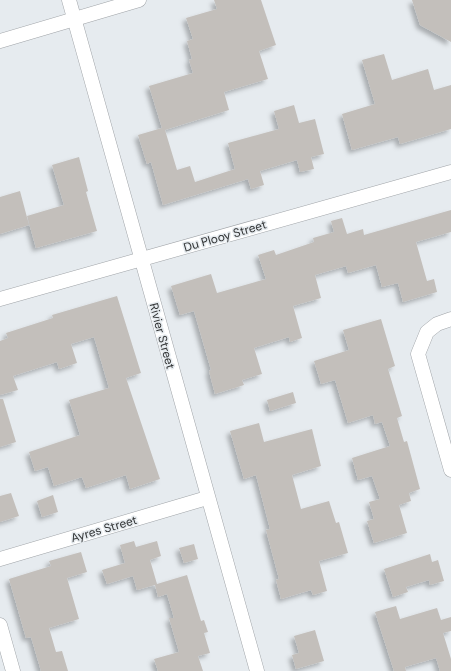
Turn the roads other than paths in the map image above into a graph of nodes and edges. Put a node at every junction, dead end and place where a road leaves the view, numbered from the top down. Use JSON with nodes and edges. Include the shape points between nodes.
{"nodes":[{"id":1,"x":69,"y":0,"type":"edge"},
{"id":2,"x":139,"y":0,"type":"edge"},
{"id":3,"x":75,"y":19,"type":"junction"},
{"id":4,"x":0,"y":41,"type":"edge"},
{"id":5,"x":451,"y":172,"type":"edge"},
{"id":6,"x":141,"y":259,"type":"junction"},
{"id":7,"x":0,"y":299,"type":"edge"},
{"id":8,"x":451,"y":318,"type":"edge"},
{"id":9,"x":451,"y":470,"type":"edge"},
{"id":10,"x":207,"y":498,"type":"junction"},
{"id":11,"x":0,"y":559,"type":"edge"},
{"id":12,"x":0,"y":625,"type":"edge"},
{"id":13,"x":13,"y":671,"type":"edge"},
{"id":14,"x":257,"y":671,"type":"edge"}],
"edges":[{"from":1,"to":3,"type":"street","name":"Rivier Street"},
{"from":2,"to":3,"type":"street"},
{"from":3,"to":4,"type":"street"},
{"from":3,"to":6,"type":"street","name":"Rivier Street"},
{"from":5,"to":6,"type":"street","name":"Du Plooy Street"},
{"from":6,"to":7,"type":"street","name":"Du Plooy Street"},
{"from":6,"to":10,"type":"street","name":"Rivier Street"},
{"from":8,"to":9,"type":"street","via":[[427,332],[418,354]]},
{"from":10,"to":11,"type":"street","name":"Ayres Street"},
{"from":10,"to":14,"type":"street","name":"Rivier Street"},
{"from":12,"to":13,"type":"street"}]}
